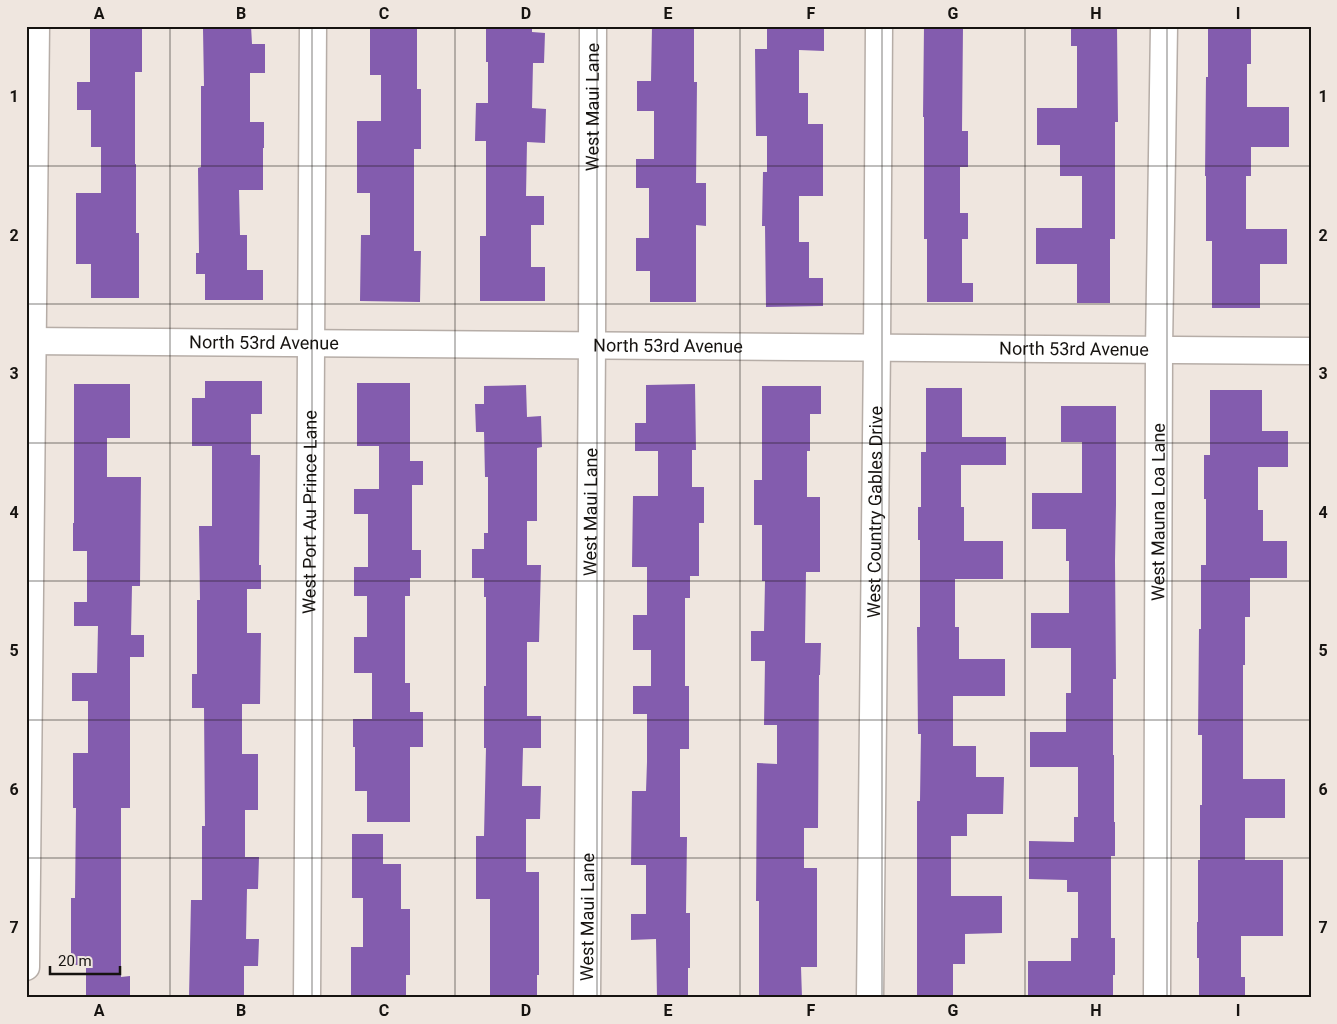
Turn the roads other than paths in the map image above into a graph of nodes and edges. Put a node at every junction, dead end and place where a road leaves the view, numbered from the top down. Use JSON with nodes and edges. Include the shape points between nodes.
{"nodes":[{"id":1,"x":36,"y":26,"type":"edge"},
{"id":2,"x":312,"y":26,"type":"edge"},
{"id":3,"x":593,"y":26,"type":"edge"},
{"id":4,"x":879,"y":26,"type":"edge"},
{"id":5,"x":1164,"y":26,"type":"edge"},
{"id":6,"x":30,"y":341,"type":"edge"},
{"id":7,"x":310,"y":343,"type":"junction"},
{"id":8,"x":592,"y":345,"type":"junction"},
{"id":9,"x":877,"y":347,"type":"junction"},
{"id":10,"x":1159,"y":349,"type":"junction"},
{"id":11,"x":1311,"y":350,"type":"edge"},
{"id":12,"x":26,"y":967,"type":"edge"},
{"id":13,"x":306,"y":998,"type":"edge"},
{"id":14,"x":587,"y":998,"type":"edge"},
{"id":15,"x":870,"y":998,"type":"edge"},
{"id":16,"x":1157,"y":998,"type":"edge"}],
"edges":[{"from":1,"to":6,"type":"street"},
{"from":2,"to":7,"type":"street","name":"West Port Au Prince Lane"},
{"from":3,"to":8,"type":"street","name":"West Maui Lane"},
{"from":4,"to":9,"type":"street","name":"West Country Gables Drive"},
{"from":5,"to":10,"type":"street","name":"West Mauna Loa Lane"},
{"from":6,"to":7,"type":"street","name":"North 53rd Avenue"},
{"from":6,"to":12,"type":"street"},
{"from":7,"to":8,"type":"street","name":"North 53rd Avenue"},
{"from":7,"to":13,"type":"street","name":"West Port Au Prince Lane"},
{"from":8,"to":9,"type":"street","name":"North 53rd Avenue"},
{"from":8,"to":14,"type":"street","name":"West Maui Lane"},
{"from":9,"to":10,"type":"street","name":"North 53rd Avenue"},
{"from":9,"to":15,"type":"street","name":"West Country Gables Drive"},
{"from":10,"to":11,"type":"street","name":"North 53rd Avenue"},
{"from":10,"to":16,"type":"street","name":"West Mauna Loa Lane"}]}
